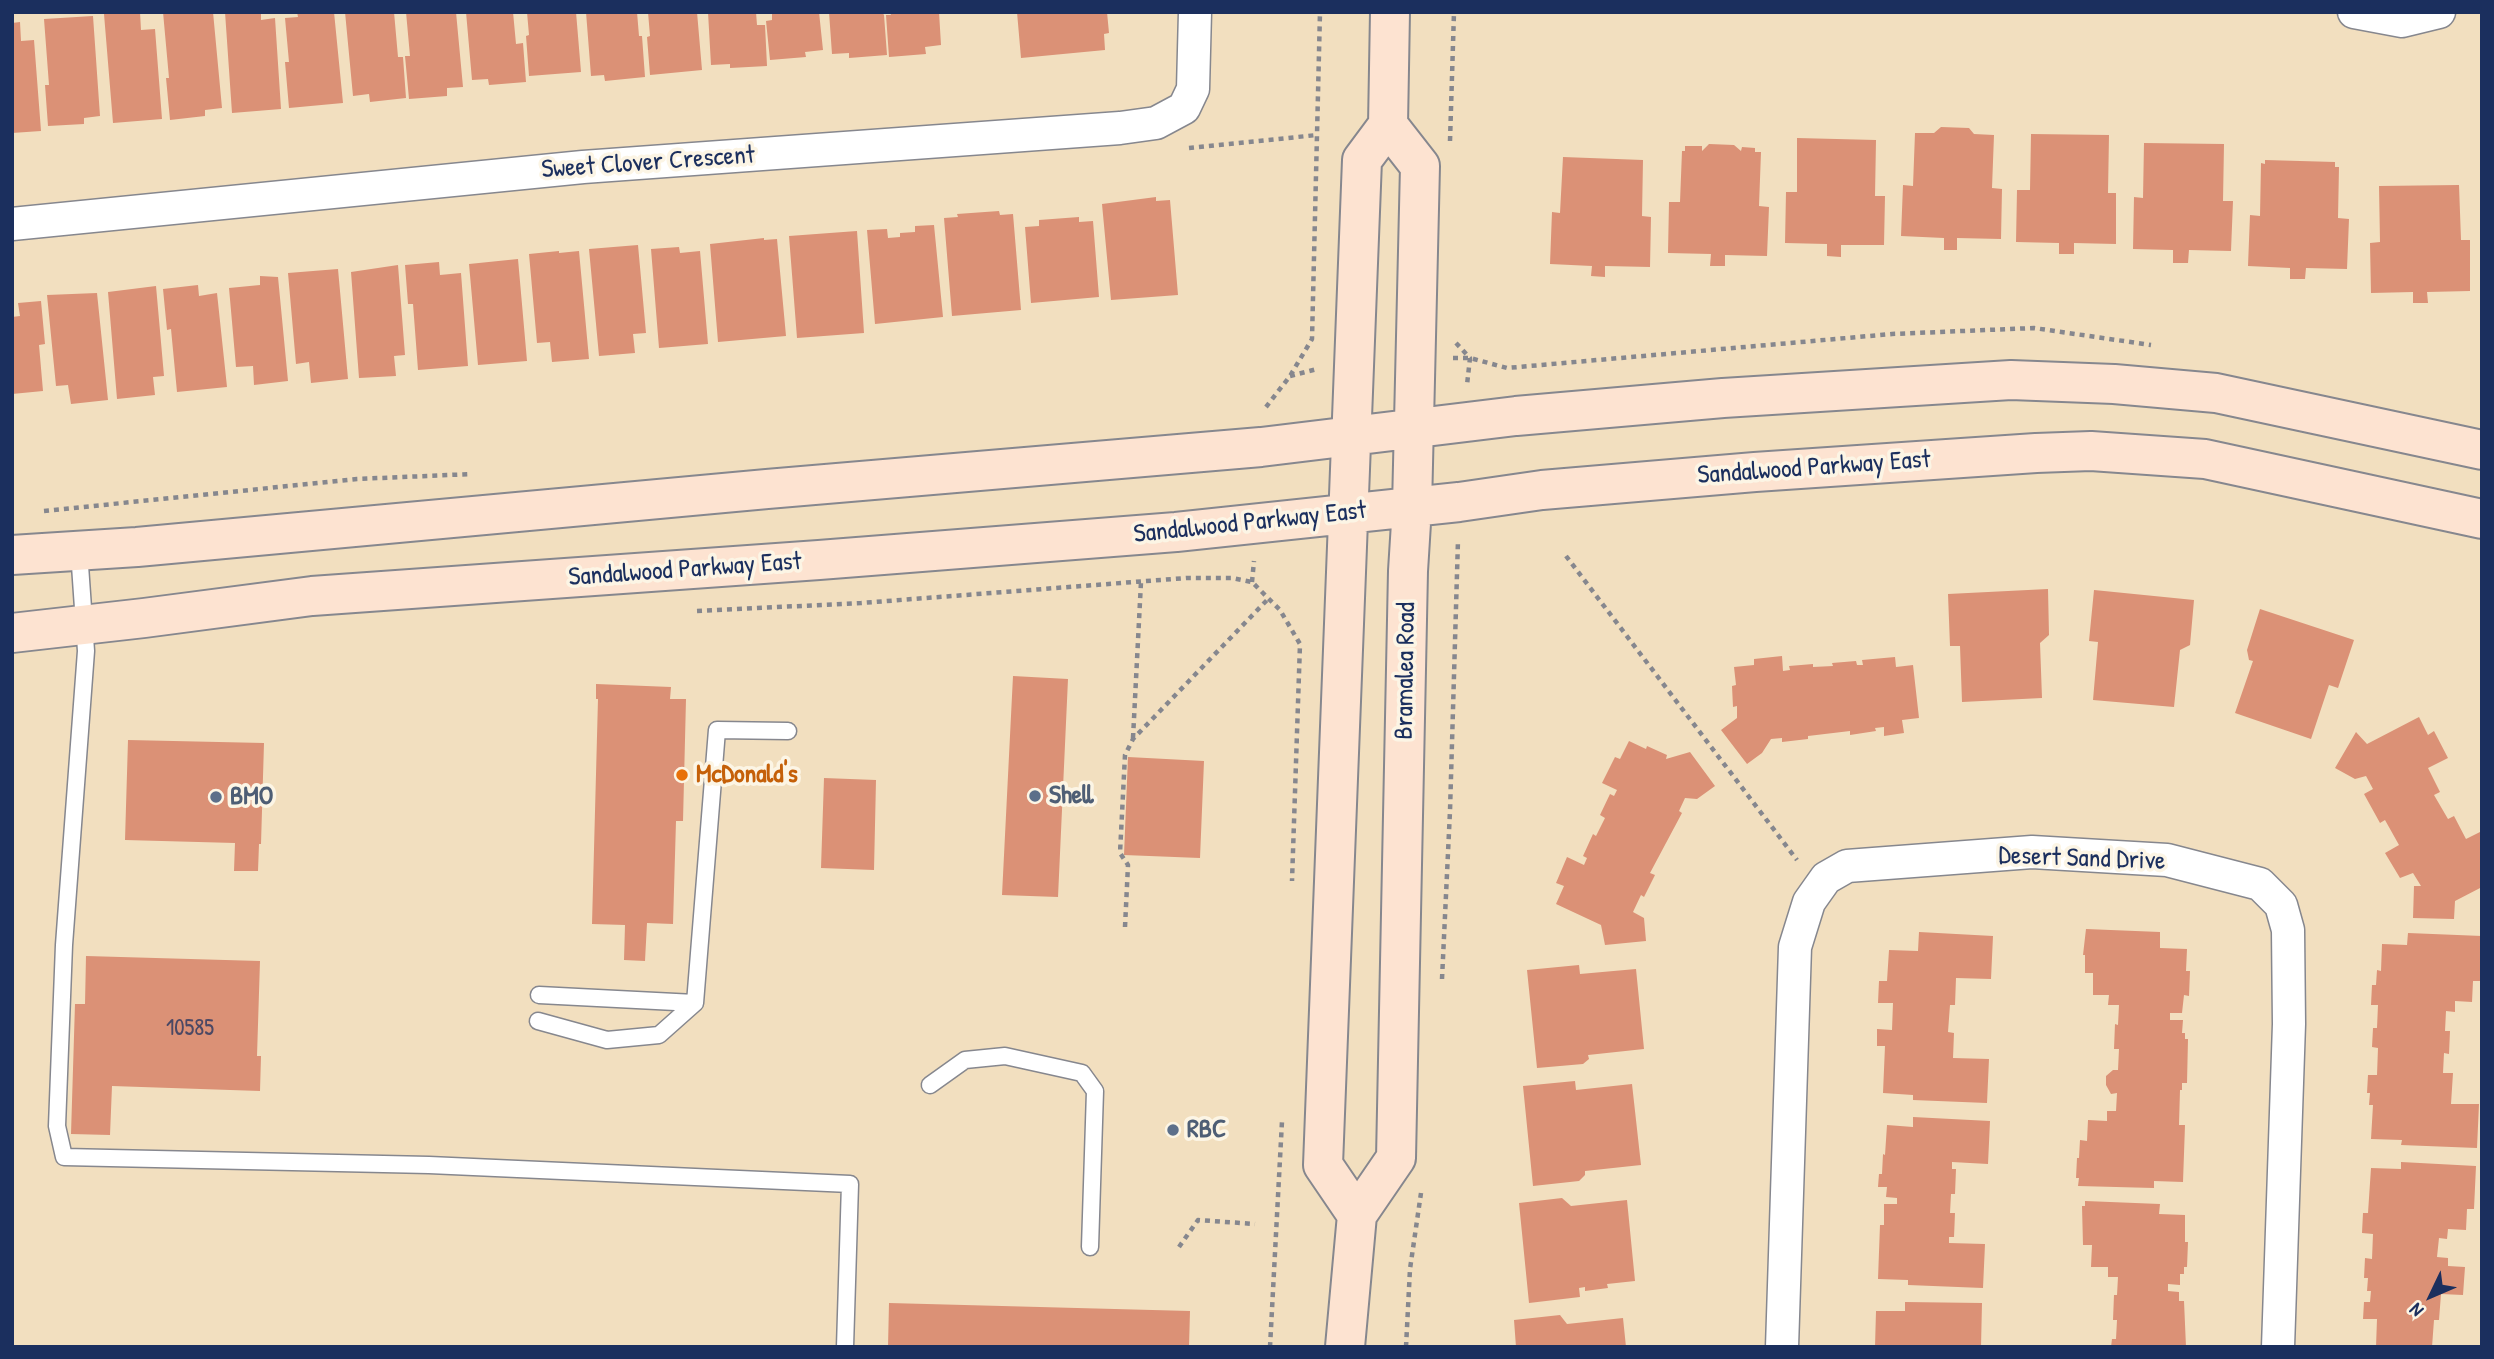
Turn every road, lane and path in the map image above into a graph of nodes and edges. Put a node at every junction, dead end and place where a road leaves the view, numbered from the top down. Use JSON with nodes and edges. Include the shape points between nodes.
{"nodes":[{"id":1,"x":1195,"y":12,"type":"edge"},
{"id":2,"x":1320,"y":12,"type":"edge"},
{"id":3,"x":1390,"y":12,"type":"edge"},
{"id":4,"x":2354,"y":12,"type":"edge"},
{"id":5,"x":2439,"y":12,"type":"edge"},
{"id":6,"x":1156,"y":122,"type":"junction"},
{"id":7,"x":1388,"y":125,"type":"junction"},
{"id":8,"x":1317,"y":135,"type":"junction"},
{"id":9,"x":12,"y":224,"type":"edge"},
{"id":10,"x":1306,"y":372,"type":"dead end"},
{"id":11,"x":1290,"y":376,"type":"junction"},
{"id":12,"x":1264,"y":410,"type":"dead end"},
{"id":13,"x":1414,"y":429,"type":"junction"},
{"id":14,"x":1351,"y":436,"type":"junction"},
{"id":15,"x":2482,"y":450,"type":"edge"},
{"id":16,"x":1412,"y":507,"type":"junction"},
{"id":17,"x":1348,"y":513,"type":"junction"},
{"id":18,"x":2482,"y":519,"type":"edge"},
{"id":19,"x":79,"y":551,"type":"junction"},
{"id":20,"x":12,"y":555,"type":"edge"},
{"id":21,"x":1566,"y":556,"type":"dead end"},
{"id":22,"x":1141,"y":582,"type":"dead end"},
{"id":23,"x":1252,"y":582,"type":"dead end"},
{"id":24,"x":1269,"y":598,"type":"junction"},
{"id":25,"x":84,"y":623,"type":"junction"},
{"id":26,"x":12,"y":633,"type":"edge"},
{"id":27,"x":788,"y":731,"type":"dead end"},
{"id":28,"x":1133,"y":739,"type":"junction"},
{"id":29,"x":1818,"y":889,"type":"junction"},
{"id":30,"x":1291,"y":892,"type":"dead end"},
{"id":31,"x":1125,"y":928,"type":"dead end"},
{"id":32,"x":539,"y":995,"type":"dead end"},
{"id":33,"x":695,"y":1003,"type":"junction"},
{"id":34,"x":538,"y":1021,"type":"dead end"},
{"id":35,"x":930,"y":1085,"type":"dead end"},
{"id":36,"x":1283,"y":1116,"type":"dead end"},
{"id":37,"x":1357,"y":1215,"type":"junction"},
{"id":38,"x":1255,"y":1224,"type":"dead end"},
{"id":39,"x":1179,"y":1247,"type":"dead end"},
{"id":40,"x":1090,"y":1248,"type":"dead end"},
{"id":41,"x":845,"y":1347,"type":"edge"},
{"id":42,"x":1270,"y":1347,"type":"edge"},
{"id":43,"x":1345,"y":1347,"type":"edge"},
{"id":44,"x":1782,"y":1347,"type":"edge"},
{"id":45,"x":2278,"y":1347,"type":"edge"}],
"edges":[{"from":1,"to":6,"type":"street","name":"Sweet Clover Crescent","via":[[1193,89],[1184,108]]},
{"from":2,"to":8,"type":"path"},
{"from":3,"to":7,"type":"main road"},
{"from":4,"to":5,"type":"street","via":[[2402,21]]},
{"from":6,"to":8,"type":"path","via":[[1177,149]]},
{"from":6,"to":9,"type":"street","name":"Sweet Clover Crescent","via":[[583,167]]},
{"from":7,"to":13,"type":"main road","name":"Bramalea Road","via":[[1420,166]]},
{"from":7,"to":14,"type":"main road","via":[[1362,160]]},
{"from":8,"to":11,"type":"path","via":[[1312,339]]},
{"from":10,"to":11,"type":"path"},
{"from":11,"to":12,"type":"path"},
{"from":13,"to":14,"type":"main road"},
{"from":13,"to":15,"type":"main road","via":[[1723,398],[2011,380],[2216,393]]},
{"from":13,"to":16,"type":"main road","name":"Bramalea Road"},
{"from":14,"to":17,"type":"main road"},
{"from":14,"to":19,"type":"main road"},
{"from":16,"to":17,"type":"main road","name":"Sandalwood Parkway East"},
{"from":16,"to":18,"type":"main road","name":"Sandalwood Parkway East","via":[[1542,490],[1742,473],[2091,451],[2205,459]]},
{"from":16,"to":37,"type":"main road","name":"Bramalea Road","via":[[1396,1158]]},
{"from":17,"to":25,"type":"main road","name":"Sandalwood Parkway East","via":[[1162,534],[312,596]]},
{"from":17,"to":37,"type":"main road","via":[[1323,1165]]},
{"from":19,"to":20,"type":"main road"},
{"from":19,"to":25,"type":"lane"},
{"from":21,"to":29,"type":"path"},
{"from":22,"to":28,"type":"path"},
{"from":23,"to":24,"type":"path"},
{"from":24,"to":28,"type":"path"},
{"from":24,"to":30,"type":"path","via":[[1300,644]]},
{"from":25,"to":26,"type":"main road","name":"Sandalwood Parkway East"},
{"from":25,"to":41,"type":"lane","via":[[57,1126],[64,1157],[429,1165],[850,1184]]},
{"from":27,"to":33,"type":"lane","via":[[718,730]]},
{"from":28,"to":31,"type":"path","via":[[1125,755],[1120,853],[1128,864]]},
{"from":29,"to":44,"type":"street","name":"Desert Sand Drive","via":[[1809,902],[1795,947]]},
{"from":29,"to":45,"type":"street","name":"Desert Sand Drive","via":[[1826,878],[1847,866],[2032,852],[2167,860],[2260,884],[2281,905],[2288,930]]},
{"from":32,"to":33,"type":"lane"},
{"from":33,"to":34,"type":"lane","via":[[659,1035],[607,1040]]},
{"from":35,"to":40,"type":"lane","via":[[965,1060],[1005,1056],[1082,1073],[1095,1091]]},
{"from":36,"to":42,"type":"path"},
{"from":37,"to":43,"type":"main road","name":"Bramalea Road"},
{"from":38,"to":39,"type":"path","via":[[1198,1220]]}]}
